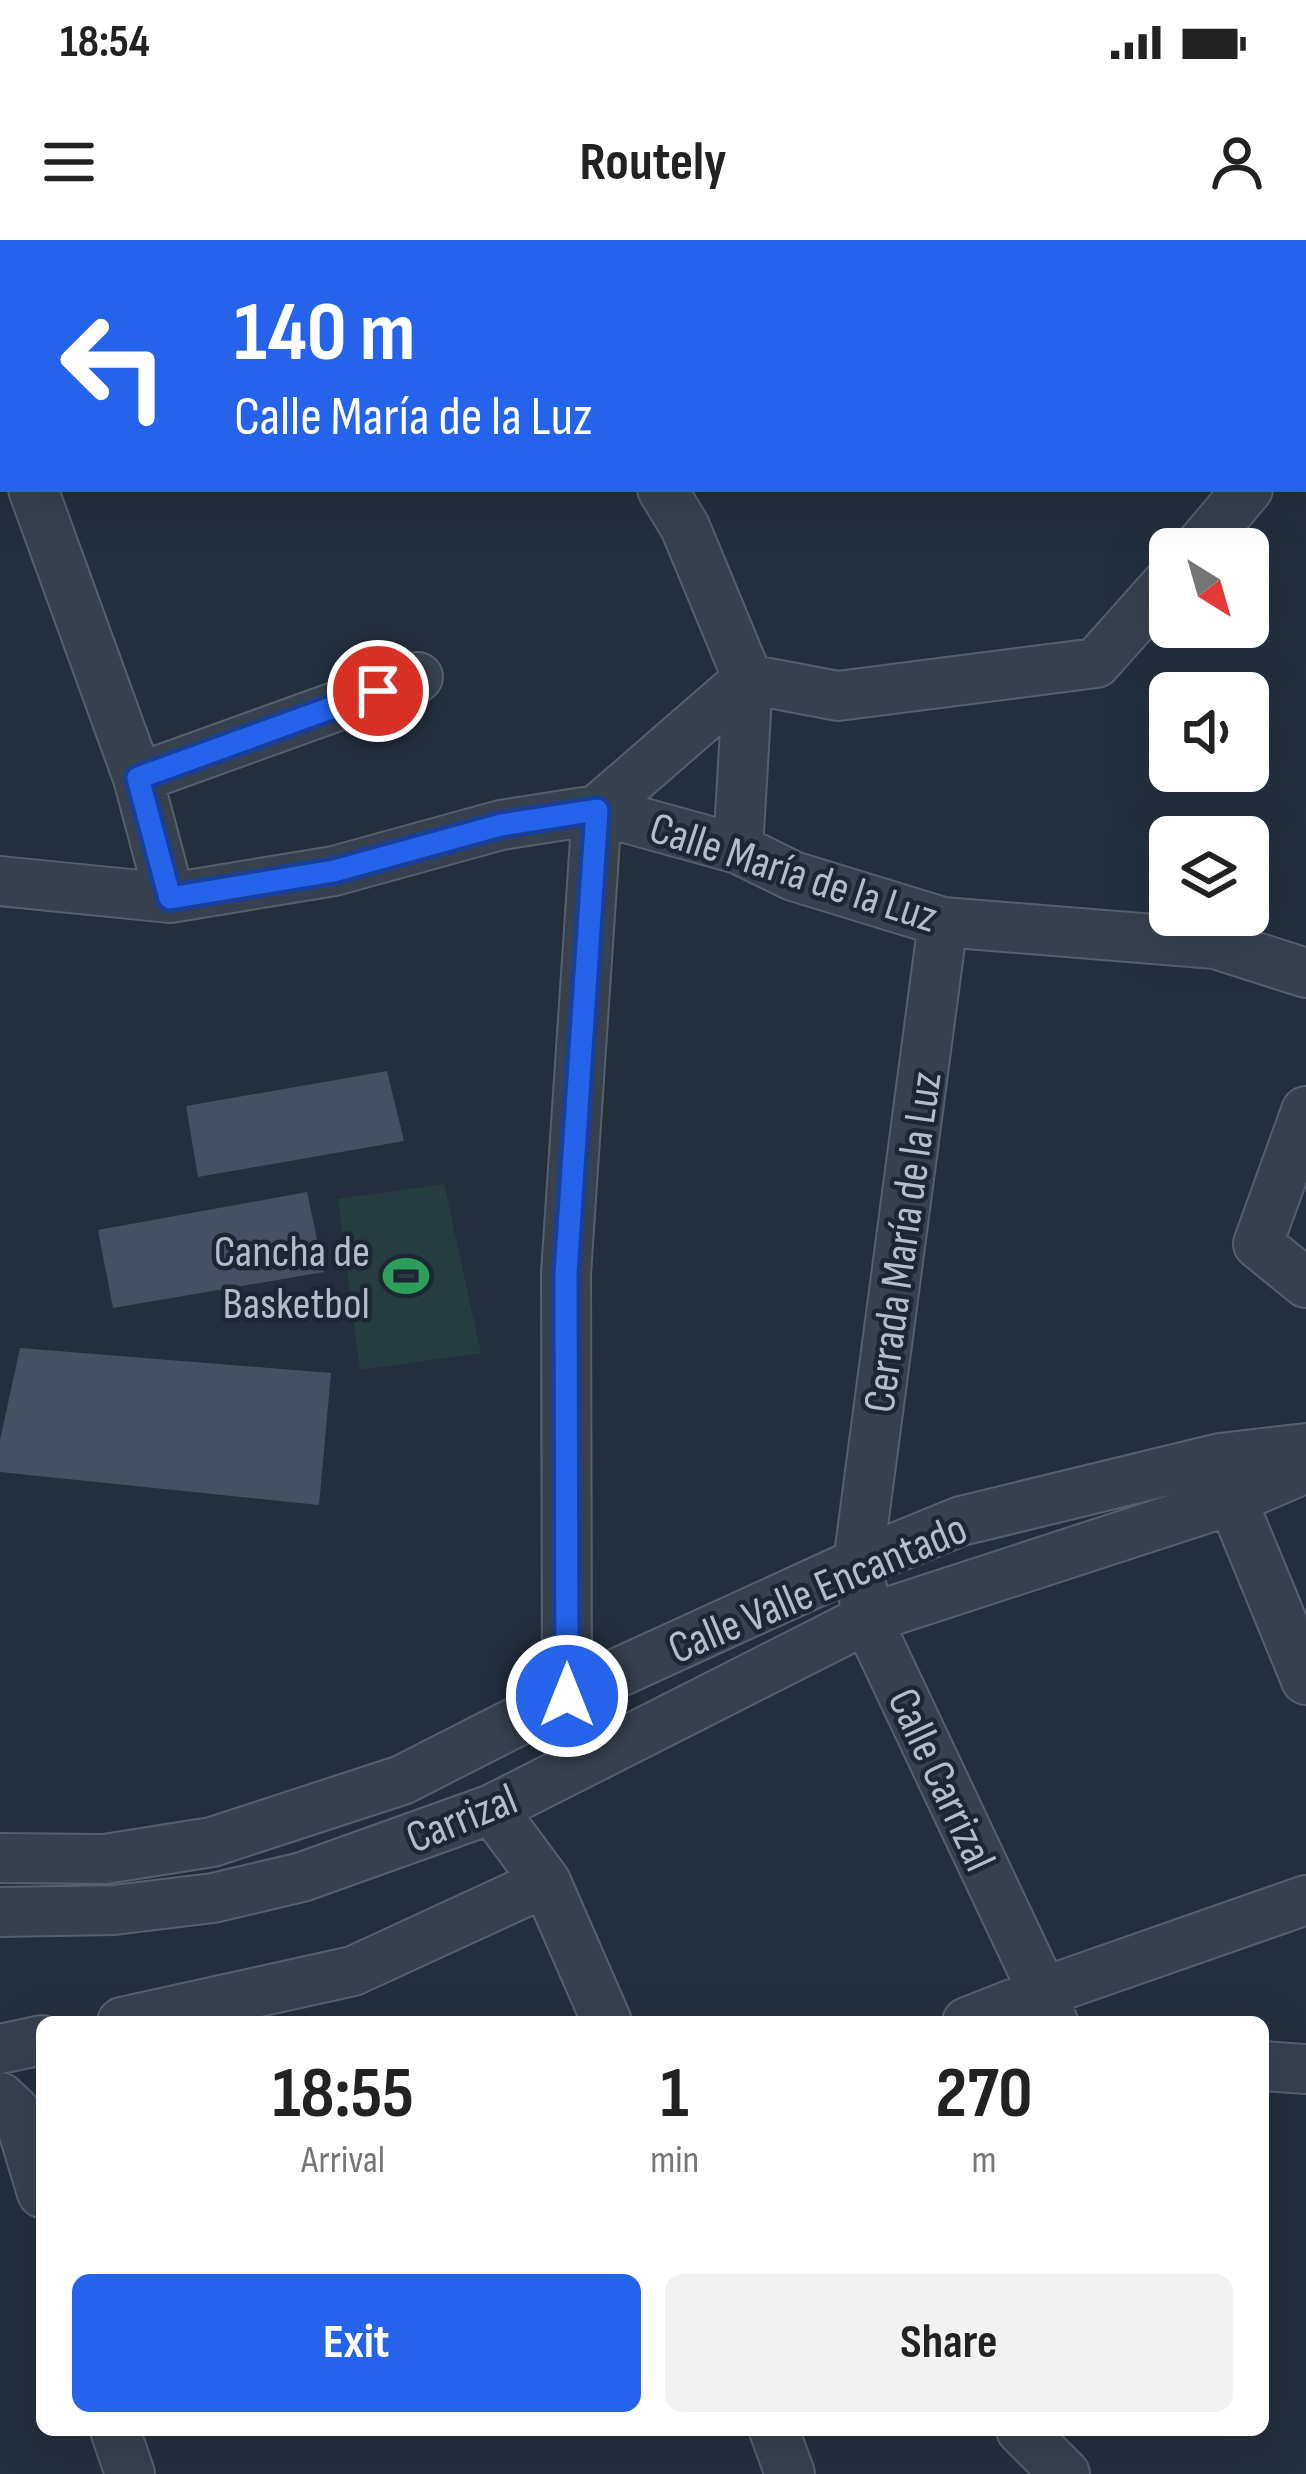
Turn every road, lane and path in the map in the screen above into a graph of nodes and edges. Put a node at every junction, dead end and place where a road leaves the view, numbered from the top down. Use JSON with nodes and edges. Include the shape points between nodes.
{"nodes":[{"id":1,"x":34,"y":492,"type":"edge"},
{"id":2,"x":664,"y":492,"type":"edge"},
{"id":3,"x":1245,"y":492,"type":"edge"},
{"id":4,"x":1215,"y":528,"type":"edge"},
{"id":5,"x":1149,"y":604,"type":"edge"},
{"id":6,"x":418,"y":677,"type":"dead end"},
{"id":7,"x":748,"y":679,"type":"junction"},
{"id":8,"x":138,"y":778,"type":"junction"},
{"id":9,"x":597,"y":810,"type":"junction"},
{"id":10,"x":738,"y":849,"type":"junction"},
{"id":11,"x":0,"y":881,"type":"edge"},
{"id":12,"x":170,"y":898,"type":"junction"},
{"id":13,"x":943,"y":922,"type":"junction"},
{"id":14,"x":1306,"y":973,"type":"edge"},
{"id":15,"x":1306,"y":1111,"type":"edge"},
{"id":16,"x":1306,"y":1283,"type":"edge"},
{"id":17,"x":1306,"y":1448,"type":"edge"},
{"id":18,"x":1306,"y":1468,"type":"edge"},
{"id":19,"x":1226,"y":1479,"type":"junction"},
{"id":20,"x":858,"y":1563,"type":"junction"},
{"id":21,"x":867,"y":1618,"type":"junction"},
{"id":22,"x":1306,"y":1680,"type":"edge"},
{"id":23,"x":567,"y":1696,"type":"junction"},
{"id":24,"x":492,"y":1809,"type":"junction"},
{"id":25,"x":0,"y":1858,"type":"edge"},
{"id":26,"x":546,"y":1882,"type":"junction"},
{"id":27,"x":1306,"y":1900,"type":"edge"},
{"id":28,"x":0,"y":1912,"type":"edge"},
{"id":29,"x":1048,"y":2007,"type":"edge"},
{"id":30,"x":149,"y":2016,"type":"edge"},
{"id":31,"x":604,"y":2016,"type":"edge"},
{"id":32,"x":999,"y":2016,"type":"edge"},
{"id":33,"x":36,"y":2041,"type":"edge"},
{"id":34,"x":0,"y":2049,"type":"edge"},
{"id":35,"x":1269,"y":2066,"type":"edge"},
{"id":36,"x":1306,"y":2069,"type":"edge"},
{"id":37,"x":0,"y":2098,"type":"edge"},
{"id":38,"x":36,"y":2173,"type":"edge"},
{"id":39,"x":117,"y":2436,"type":"edge"},
{"id":40,"x":776,"y":2436,"type":"edge"},
{"id":41,"x":1027,"y":2436,"type":"edge"},
{"id":42,"x":130,"y":2474,"type":"edge"},
{"id":43,"x":790,"y":2474,"type":"edge"},
{"id":44,"x":1065,"y":2474,"type":"edge"}],
"edges":[{"from":1,"to":8,"type":"street"},
{"from":2,"to":7,"type":"street"},
{"from":3,"to":4,"type":"street"},
{"from":5,"to":7,"type":"street","via":[[1096,663],[838,696]]},
{"from":6,"to":8,"type":"street"},
{"from":7,"to":9,"type":"street"},
{"from":7,"to":10,"type":"street"},
{"from":8,"to":12,"type":"street"},
{"from":9,"to":10,"type":"street","name":"Calle María de la Luz"},
{"from":9,"to":12,"type":"street","name":"Calle María de la Luz","via":[[501,825],[334,871]]},
{"from":9,"to":23,"type":"street","via":[[566,1273]]},
{"from":10,"to":13,"type":"street","name":"Calle María de la Luz","via":[[794,876]]},
{"from":11,"to":12,"type":"street","name":"Calle María de la Luz"},
{"from":13,"to":14,"type":"street","name":"Calle María de la Luz","via":[[1215,944]]},
{"from":13,"to":20,"type":"street","name":"Cerrada María de la Luz"},
{"from":15,"to":16,"type":"street","via":[[1258,1244]]},
{"from":17,"to":19,"type":"street","name":"Calle Valle Encantado"},
{"from":18,"to":19,"type":"street","name":"Calle Valle Encantado"},
{"from":19,"to":20,"type":"street","name":"Calle Valle Encantado","via":[[961,1521]]},
{"from":19,"to":21,"type":"street","name":"Carrizal"},
{"from":19,"to":22,"type":"street"},
{"from":20,"to":21,"type":"street","name":"Calle Carrizal"},
{"from":20,"to":23,"type":"street","name":"Calle Valle Encantado"},
{"from":21,"to":24,"type":"street","name":"Carrizal"},
{"from":21,"to":29,"type":"street","name":"Calle Carrizal"},
{"from":23,"to":25,"type":"street","name":"Calle Valle Encantado","via":[[402,1780],[212,1842],[106,1859]]},
{"from":24,"to":26,"type":"street"},
{"from":24,"to":28,"type":"street","name":"Carrizal","via":[[302,1877],[213,1898]]},
{"from":26,"to":30,"type":"street","via":[[353,1971]]},
{"from":26,"to":31,"type":"street"},
{"from":27,"to":29,"type":"street"},
{"from":29,"to":32,"type":"street"},
{"from":33,"to":34,"type":"street"},
{"from":35,"to":36,"type":"street"},
{"from":37,"to":38,"type":"street","via":[[18,2114]]},
{"from":39,"to":42,"type":"street"},
{"from":40,"to":43,"type":"street"},
{"from":41,"to":44,"type":"street"}]}
